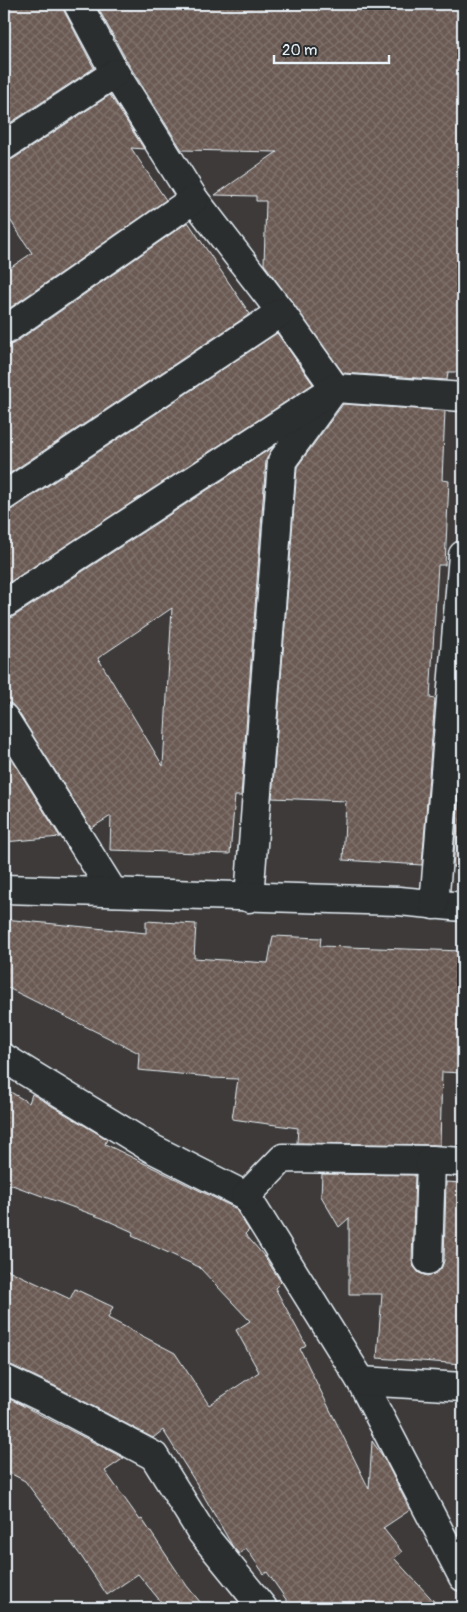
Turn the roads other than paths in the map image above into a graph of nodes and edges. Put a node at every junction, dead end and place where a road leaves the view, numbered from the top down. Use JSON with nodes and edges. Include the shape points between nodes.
{"nodes":[{"id":1,"x":78,"y":4,"type":"edge"},
{"id":2,"x":115,"y":72,"type":"junction"},
{"id":3,"x":4,"y":146,"type":"edge"},
{"id":4,"x":194,"y":199,"type":"junction"},
{"id":5,"x":281,"y":312,"type":"junction"},
{"id":6,"x":4,"y":331,"type":"edge"},
{"id":7,"x":335,"y":388,"type":"junction"},
{"id":8,"x":463,"y":397,"type":"edge"},
{"id":9,"x":4,"y":496,"type":"edge"},
{"id":10,"x":463,"y":555,"type":"edge"},
{"id":11,"x":4,"y":604,"type":"edge"},
{"id":12,"x":4,"y":718,"type":"edge"},
{"id":13,"x":4,"y":889,"type":"edge"},
{"id":14,"x":113,"y":892,"type":"junction"},
{"id":15,"x":249,"y":898,"type":"junction"},
{"id":16,"x":434,"y":905,"type":"junction"},
{"id":17,"x":463,"y":907,"type":"edge"},
{"id":18,"x":4,"y":1058,"type":"edge"},
{"id":19,"x":430,"y":1160,"type":"junction"},
{"id":20,"x":463,"y":1162,"type":"edge"},
{"id":21,"x":246,"y":1196,"type":"junction"},
{"id":22,"x":428,"y":1260,"type":"dead end"},
{"id":23,"x":4,"y":1379,"type":"edge"},
{"id":24,"x":361,"y":1381,"type":"junction"},
{"id":25,"x":463,"y":1387,"type":"edge"},
{"id":26,"x":463,"y":1577,"type":"edge"},
{"id":27,"x":263,"y":1608,"type":"edge"}],
"edges":[{"from":1,"to":2,"type":"street"},
{"from":2,"to":3,"type":"street"},
{"from":2,"to":4,"type":"street"},
{"from":4,"to":5,"type":"street"},
{"from":4,"to":6,"type":"street"},
{"from":5,"to":7,"type":"street"},
{"from":5,"to":9,"type":"street"},
{"from":7,"to":8,"type":"street"},
{"from":7,"to":11,"type":"street"},
{"from":7,"to":15,"type":"street","via":[[282,461]]},
{"from":10,"to":16,"type":"street"},
{"from":12,"to":14,"type":"street"},
{"from":13,"to":14,"type":"street"},
{"from":14,"to":15,"type":"street"},
{"from":15,"to":16,"type":"street","via":[[399,901]]},
{"from":16,"to":17,"type":"street"},
{"from":18,"to":21,"type":"street","via":[[151,1148]]},
{"from":19,"to":20,"type":"street"},
{"from":19,"to":21,"type":"street","via":[[283,1158]]},
{"from":19,"to":22,"type":"street"},
{"from":21,"to":24,"type":"street"},
{"from":23,"to":27,"type":"street","via":[[154,1456],[202,1533]]},
{"from":24,"to":25,"type":"street"},
{"from":24,"to":26,"type":"street"}]}
